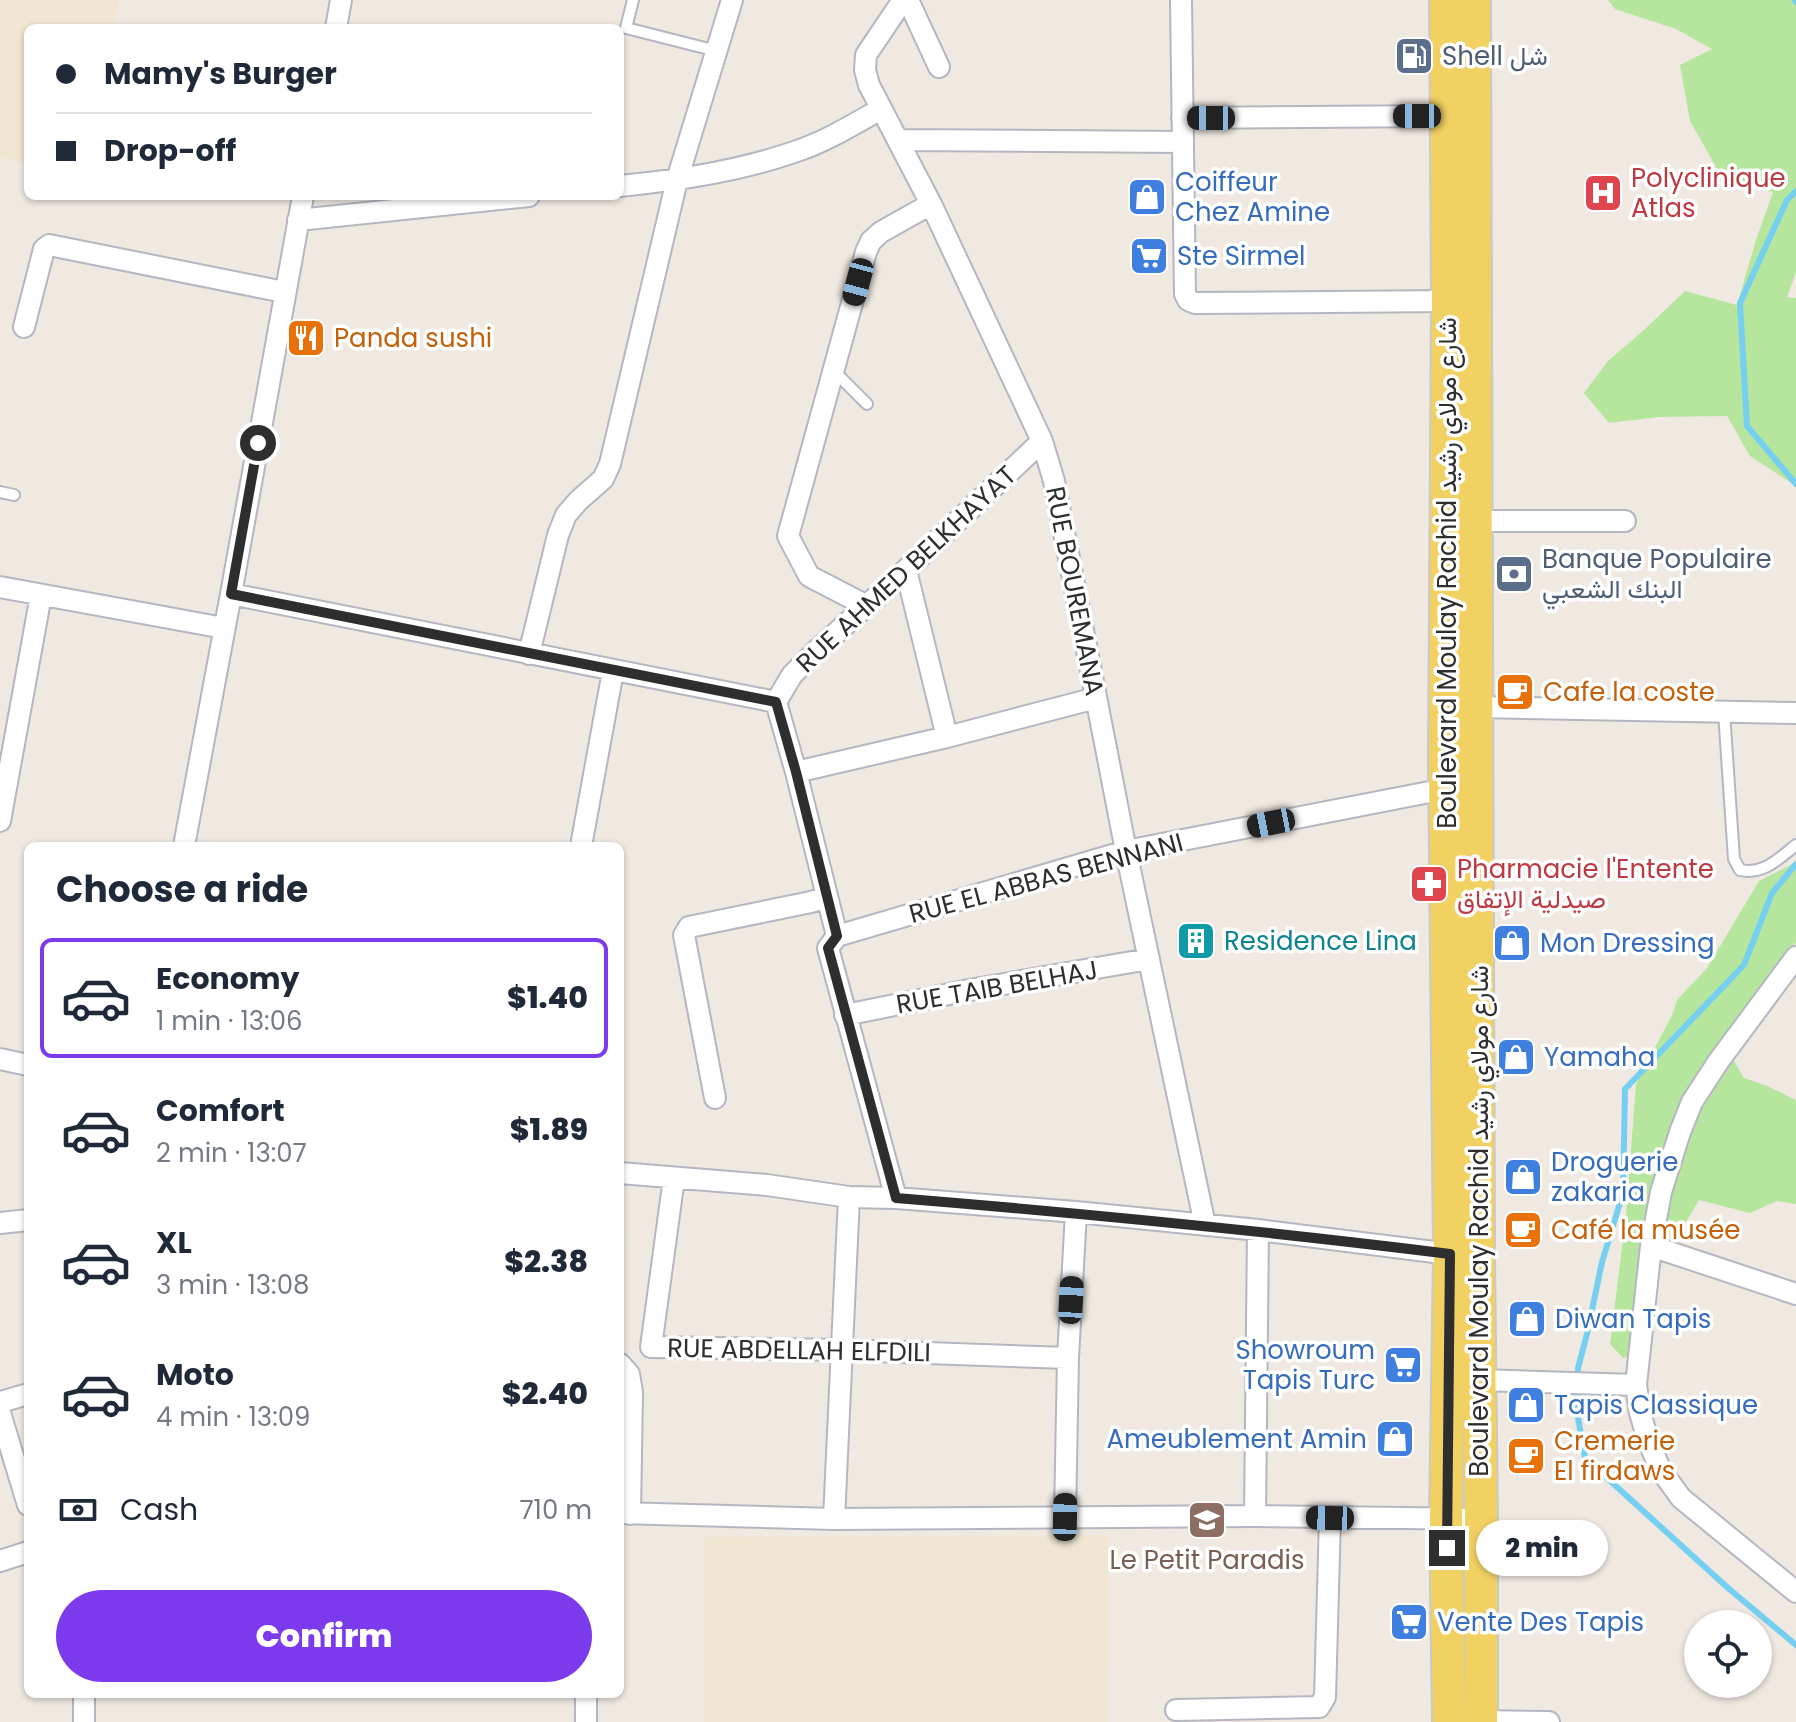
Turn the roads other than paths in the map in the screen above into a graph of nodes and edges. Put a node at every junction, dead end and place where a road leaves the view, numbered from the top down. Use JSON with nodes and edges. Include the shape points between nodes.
{"nodes":[{"id":1,"x":341,"y":0,"type":"edge"},
{"id":2,"x":633,"y":0,"type":"edge"},
{"id":3,"x":732,"y":0,"type":"edge"},
{"id":4,"x":906,"y":0,"type":"edge"},
{"id":5,"x":1181,"y":0,"type":"edge"},
{"id":6,"x":1446,"y":0,"type":"edge"},
{"id":7,"x":1474,"y":0,"type":"edge"},
{"id":8,"x":337,"y":24,"type":"edge"},
{"id":9,"x":717,"y":51,"type":"junction"},
{"id":10,"x":939,"y":67,"type":"dead end"},
{"id":11,"x":881,"y":109,"type":"junction"},
{"id":12,"x":1446,"y":116,"type":"junction"},
{"id":13,"x":1182,"y":118,"type":"junction"},
{"id":14,"x":898,"y":140,"type":"junction"},
{"id":15,"x":1182,"y":142,"type":"junction"},
{"id":16,"x":677,"y":180,"type":"junction"},
{"id":17,"x":624,"y":186,"type":"edge"},
{"id":18,"x":302,"y":200,"type":"edge"},
{"id":19,"x":490,"y":200,"type":"edge"},
{"id":20,"x":931,"y":204,"type":"junction"},
{"id":21,"x":298,"y":220,"type":"junction"},
{"id":22,"x":284,"y":292,"type":"junction"},
{"id":23,"x":1448,"y":301,"type":"junction"},
{"id":24,"x":24,"y":327,"type":"dead end"},
{"id":25,"x":834,"y":371,"type":"junction"},
{"id":26,"x":867,"y":404,"type":"dead end"},
{"id":27,"x":1042,"y":441,"type":"junction"},
{"id":28,"x":0,"y":492,"type":"edge"},
{"id":29,"x":14,"y":495,"type":"dead end"},
{"id":30,"x":1476,"y":521,"type":"junction"},
{"id":31,"x":1625,"y":521,"type":"dead end"},
{"id":32,"x":906,"y":570,"type":"junction"},
{"id":33,"x":0,"y":587,"type":"edge"},
{"id":34,"x":231,"y":594,"type":"junction"},
{"id":35,"x":41,"y":595,"type":"junction"},
{"id":36,"x":865,"y":605,"type":"junction"},
{"id":37,"x":224,"y":628,"type":"junction"},
{"id":38,"x":529,"y":654,"type":"junction"},
{"id":39,"x":613,"y":671,"type":"junction"},
{"id":40,"x":1096,"y":698,"type":"junction"},
{"id":41,"x":776,"y":702,"type":"junction"},
{"id":42,"x":1476,"y":707,"type":"junction"},
{"id":43,"x":1724,"y":712,"type":"junction"},
{"id":44,"x":1796,"y":713,"type":"edge"},
{"id":45,"x":947,"y":737,"type":"junction"},
{"id":46,"x":796,"y":772,"type":"junction"},
{"id":47,"x":1445,"y":789,"type":"junction"},
{"id":48,"x":1,"y":810,"type":"edge"},
{"id":49,"x":185,"y":842,"type":"edge"},
{"id":50,"x":582,"y":842,"type":"edge"},
{"id":51,"x":1796,"y":845,"type":"edge"},
{"id":52,"x":1126,"y":851,"type":"junction"},
{"id":53,"x":827,"y":897,"type":"junction"},
{"id":54,"x":837,"y":936,"type":"junction"},
{"id":55,"x":1796,"y":957,"type":"edge"},
{"id":56,"x":1149,"y":959,"type":"junction"},
{"id":57,"x":845,"y":1015,"type":"junction"},
{"id":58,"x":0,"y":1059,"type":"edge"},
{"id":59,"x":24,"y":1064,"type":"edge"},
{"id":60,"x":715,"y":1098,"type":"dead end"},
{"id":61,"x":624,"y":1173,"type":"edge"},
{"id":62,"x":674,"y":1178,"type":"junction"},
{"id":63,"x":849,"y":1197,"type":"junction"},
{"id":64,"x":896,"y":1198,"type":"junction"},
{"id":65,"x":1076,"y":1212,"type":"junction"},
{"id":66,"x":24,"y":1220,"type":"edge"},
{"id":67,"x":0,"y":1223,"type":"edge"},
{"id":68,"x":1205,"y":1225,"type":"junction"},
{"id":69,"x":1258,"y":1230,"type":"junction"},
{"id":70,"x":1651,"y":1246,"type":"junction"},
{"id":71,"x":1450,"y":1254,"type":"junction"},
{"id":72,"x":1796,"y":1294,"type":"edge"},
{"id":73,"x":651,"y":1347,"type":"junction"},
{"id":74,"x":843,"y":1350,"type":"junction"},
{"id":75,"x":1068,"y":1358,"type":"junction"},
{"id":76,"x":624,"y":1369,"type":"edge"},
{"id":77,"x":1480,"y":1380,"type":"junction"},
{"id":78,"x":1636,"y":1385,"type":"junction"},
{"id":79,"x":24,"y":1395,"type":"edge"},
{"id":80,"x":0,"y":1404,"type":"edge"},
{"id":81,"x":0,"y":1413,"type":"edge"},
{"id":82,"x":24,"y":1492,"type":"edge"},
{"id":83,"x":625,"y":1514,"type":"edge"},
{"id":84,"x":1255,"y":1516,"type":"junction"},
{"id":85,"x":1065,"y":1517,"type":"junction"},
{"id":86,"x":1330,"y":1518,"type":"junction"},
{"id":87,"x":834,"y":1519,"type":"junction"},
{"id":88,"x":1446,"y":1519,"type":"junction"},
{"id":89,"x":1481,"y":1519,"type":"junction"},
{"id":90,"x":24,"y":1553,"type":"edge"},
{"id":91,"x":0,"y":1561,"type":"edge"},
{"id":92,"x":1796,"y":1592,"type":"edge"},
{"id":93,"x":84,"y":1698,"type":"edge"},
{"id":94,"x":586,"y":1698,"type":"edge"},
{"id":95,"x":1176,"y":1710,"type":"dead end"},
{"id":96,"x":1481,"y":1721,"type":"edge"},
{"id":97,"x":84,"y":1722,"type":"edge"},
{"id":98,"x":586,"y":1722,"type":"edge"},
{"id":99,"x":1449,"y":1722,"type":"edge"},
{"id":100,"x":1549,"y":1722,"type":"edge"}],
"edges":[{"from":1,"to":8,"type":"street"},
{"from":2,"to":9,"type":"lane","via":[[626,28]]},
{"from":3,"to":9,"type":"street"},
{"from":4,"to":10,"type":"street","name":"RUE BOUREMANA"},
{"from":4,"to":11,"type":"street","name":"RUE BOUREMANA","via":[[866,55],[869,85]]},
{"from":5,"to":13,"type":"street"},
{"from":6,"to":12,"type":"main road","name":"Boulevard Moulay Rachid شارع مولاي رشيد"},
{"from":7,"to":30,"type":"main road","name":"Boulevard Moulay Rachid شارع مولاي رشيد"},
{"from":9,"to":16,"type":"street"},
{"from":11,"to":14,"type":"street","name":"RUE BOUREMANA"},
{"from":11,"to":16,"type":"street","via":[[798,151]]},
{"from":12,"to":13,"type":"street"},
{"from":12,"to":23,"type":"main road","name":"Boulevard Moulay Rachid شارع مولاي رشيد"},
{"from":13,"to":15,"type":"street"},
{"from":14,"to":15,"type":"street"},
{"from":14,"to":20,"type":"street","name":"RUE BOUREMANA"},
{"from":15,"to":23,"type":"street","via":[[1188,300]]},
{"from":16,"to":17,"type":"street"},
{"from":16,"to":38,"type":"street","via":[[610,464],[603,479],[566,515]]},
{"from":18,"to":21,"type":"street"},
{"from":19,"to":21,"type":"street"},
{"from":20,"to":25,"type":"street","via":[[871,241]]},
{"from":20,"to":27,"type":"street","name":"RUE BOUREMANA"},
{"from":21,"to":22,"type":"street"},
{"from":22,"to":24,"type":"street","via":[[49,245]]},
{"from":22,"to":34,"type":"street"},
{"from":23,"to":47,"type":"main road","name":"Boulevard Moulay Rachid شارع مولاي رشيد"},
{"from":25,"to":26,"type":"lane"},
{"from":25,"to":36,"type":"street","via":[[788,536],[809,576]]},
{"from":27,"to":32,"type":"street","name":"RUE AHMED BELKHAYAT"},
{"from":27,"to":40,"type":"street","name":"RUE BOUREMANA"},
{"from":28,"to":29,"type":"lane"},
{"from":30,"to":31,"type":"street"},
{"from":30,"to":42,"type":"main road","name":"Boulevard Moulay Rachid شارع مولاي رشيد"},
{"from":32,"to":36,"type":"street","name":"RUE AHMED BELKHAYAT"},
{"from":32,"to":45,"type":"street"},
{"from":33,"to":35,"type":"street"},
{"from":34,"to":37,"type":"street"},
{"from":34,"to":38,"type":"street"},
{"from":35,"to":37,"type":"street"},
{"from":35,"to":48,"type":"street"},
{"from":36,"to":41,"type":"street","name":"RUE AHMED BELKHAYAT","via":[[792,675]]},
{"from":37,"to":49,"type":"street"},
{"from":38,"to":39,"type":"street"},
{"from":39,"to":41,"type":"street"},
{"from":39,"to":50,"type":"street"},
{"from":40,"to":45,"type":"street"},
{"from":40,"to":52,"type":"street","name":"RUE BOUREMANA"},
{"from":41,"to":46,"type":"street"},
{"from":42,"to":43,"type":"street"},
{"from":42,"to":77,"type":"main road","name":"Boulevard Moulay Rachid شارع مولاي رشيد"},
{"from":43,"to":44,"type":"street"},
{"from":43,"to":51,"type":"lane","via":[[1734,859],[1740,870],[1751,872],[1770,866]]},
{"from":45,"to":46,"type":"street"},
{"from":46,"to":53,"type":"street"},
{"from":47,"to":52,"type":"street","name":"RUE EL ABBAS BENNANI"},
{"from":47,"to":71,"type":"main road","name":"Boulevard Moulay Rachid شارع مولاي رشيد"},
{"from":52,"to":54,"type":"street","name":"RUE EL ABBAS BENNANI"},
{"from":52,"to":56,"type":"street","name":"RUE BOUREMANA"},
{"from":53,"to":54,"type":"street"},
{"from":53,"to":60,"type":"street","via":[[686,931]]},
{"from":54,"to":57,"type":"street","via":[[828,948]]},
{"from":55,"to":70,"type":"street","via":[[1692,1102],[1661,1192]]},
{"from":56,"to":57,"type":"street","name":"RUE TAIB BELHAJ"},
{"from":56,"to":68,"type":"street","name":"RUE BOUREMANA"},
{"from":57,"to":64,"type":"street"},
{"from":58,"to":59,"type":"street"},
{"from":61,"to":62,"type":"street"},
{"from":62,"to":63,"type":"street"},
{"from":62,"to":73,"type":"street","name":"RUE ABDELLAH ELFDILI"},
{"from":63,"to":64,"type":"street"},
{"from":63,"to":74,"type":"street"},
{"from":64,"to":65,"type":"street"},
{"from":65,"to":68,"type":"street"},
{"from":65,"to":75,"type":"street"},
{"from":66,"to":67,"type":"street"},
{"from":68,"to":69,"type":"street"},
{"from":69,"to":71,"type":"street"},
{"from":69,"to":84,"type":"street"},
{"from":70,"to":72,"type":"street"},
{"from":70,"to":78,"type":"street"},
{"from":71,"to":88,"type":"main road","name":"Boulevard Moulay Rachid شارع مولاي رشيد"},
{"from":73,"to":74,"type":"street","name":"RUE ABDELLAH ELFDILI"},
{"from":73,"to":76,"type":"street"},
{"from":74,"to":75,"type":"street","name":"RUE ABDELLAH ELFDILI"},
{"from":74,"to":87,"type":"street"},
{"from":75,"to":85,"type":"street"},
{"from":76,"to":83,"type":"street","via":[[633,1413]]},
{"from":77,"to":78,"type":"street"},
{"from":77,"to":89,"type":"main road","name":"Boulevard Moulay Rachid شارع مولاي رشيد"},
{"from":78,"to":92,"type":"street","via":[[1652,1450],[1681,1498]]},
{"from":79,"to":80,"type":"street"},
{"from":81,"to":82,"type":"street"},
{"from":83,"to":87,"type":"street"},
{"from":84,"to":85,"type":"street"},
{"from":84,"to":86,"type":"street"},
{"from":85,"to":87,"type":"street"},
{"from":86,"to":88,"type":"street"},
{"from":86,"to":95,"type":"street","via":[[1323,1704]]},
{"from":88,"to":89,"type":"street"},
{"from":88,"to":99,"type":"main road","name":"Boulevard Moulay Rachid شارع مولاي رشيد"},
{"from":89,"to":96,"type":"main road","name":"Boulevard Moulay Rachid شارع مولاي رشيد"},
{"from":90,"to":91,"type":"street"},
{"from":93,"to":97,"type":"street"},
{"from":94,"to":98,"type":"street"},
{"from":96,"to":100,"type":"street"}]}
